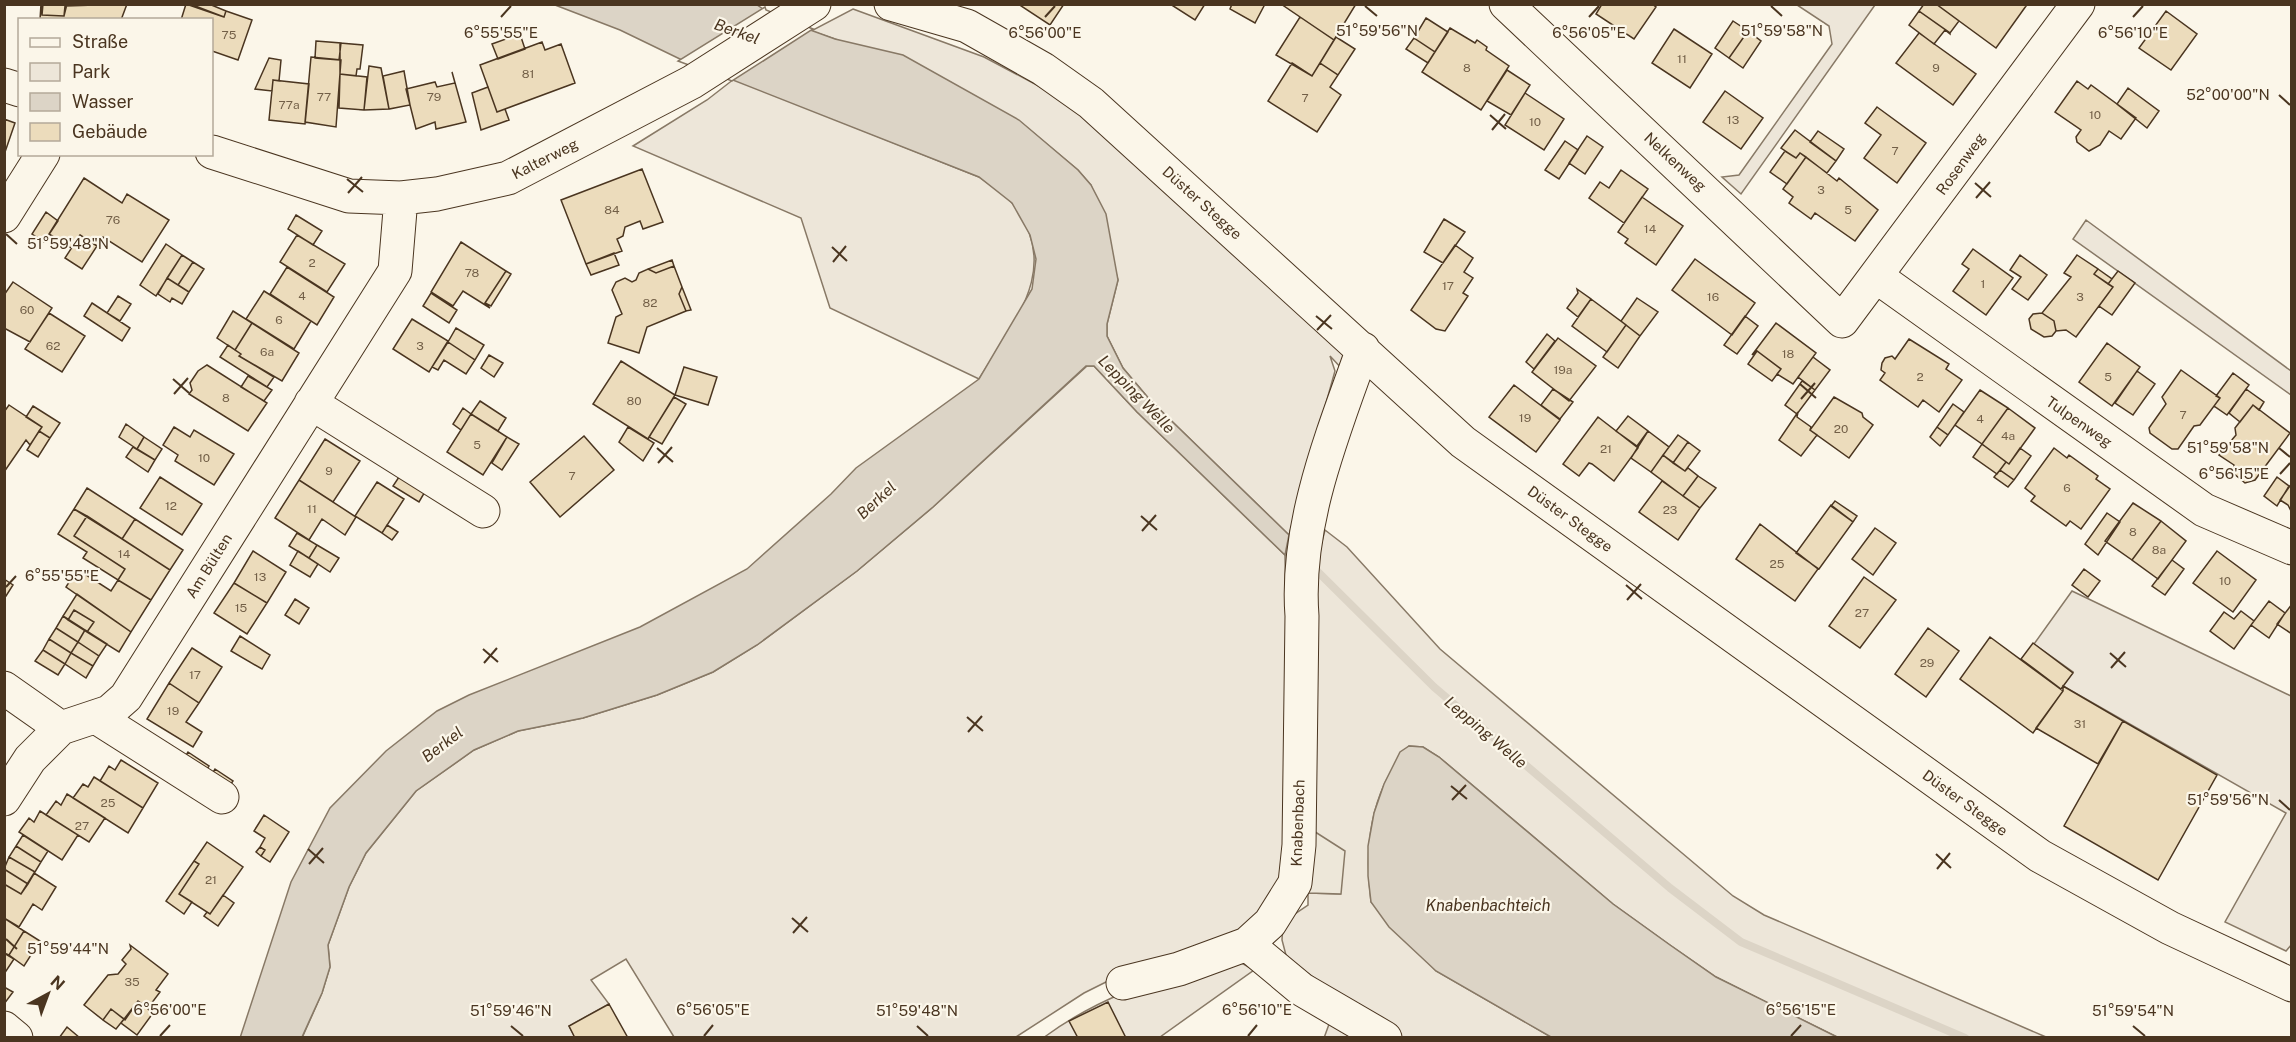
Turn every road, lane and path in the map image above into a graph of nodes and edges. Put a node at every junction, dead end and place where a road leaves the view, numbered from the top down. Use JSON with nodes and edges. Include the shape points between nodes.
{"nodes":[{"id":1,"x":891,"y":4,"type":"edge"},
{"id":2,"x":1506,"y":4,"type":"edge"},
{"id":3,"x":2078,"y":4,"type":"edge"},
{"id":4,"x":807,"y":9,"type":"edge"},
{"id":5,"x":213,"y":152,"type":"edge"},
{"id":6,"x":42,"y":156,"type":"edge"},
{"id":7,"x":401,"y":198,"type":"junction"},
{"id":8,"x":4,"y":216,"type":"edge"},
{"id":9,"x":1877,"y":277,"type":"junction"},
{"id":10,"x":1842,"y":321,"type":"joint"},
{"id":11,"x":1363,"y":349,"type":"junction"},
{"id":12,"x":311,"y":403,"type":"junction"},
{"id":13,"x":483,"y":512,"type":"dead end"},
{"id":14,"x":2292,"y":548,"type":"edge"},
{"id":15,"x":4,"y":688,"type":"edge"},
{"id":16,"x":96,"y":717,"type":"junction"},
{"id":17,"x":61,"y":728,"type":"junction"},
{"id":18,"x":222,"y":797,"type":"dead end"},
{"id":19,"x":4,"y":799,"type":"edge"},
{"id":20,"x":1247,"y":944,"type":"junction"},
{"id":21,"x":1123,"y":983,"type":"dead end"},
{"id":22,"x":2292,"y":985,"type":"edge"},
{"id":23,"x":4,"y":1028,"type":"edge"},
{"id":24,"x":16,"y":1038,"type":"edge"},
{"id":25,"x":1385,"y":1038,"type":"edge"}],
"edges":[{"from":1,"to":11,"type":"street","name":"Düster Stegge","via":[[967,26],[1043,69],[1090,103]]},
{"from":2,"to":10,"type":"street","name":"Nelkenweg"},
{"from":3,"to":9,"type":"street","name":"Rosenweg"},
{"from":4,"to":7,"type":"street","name":"Kalterweg","via":[[692,82],[508,178]]},
{"from":5,"to":7,"type":"street","name":"Kalterweg","via":[[349,196]]},
{"from":6,"to":8,"type":"street"},
{"from":7,"to":12,"type":"street","name":"Am Bülten","via":[[395,271]]},
{"from":9,"to":10,"type":"street","name":"Rosenweg"},
{"from":9,"to":14,"type":"street","name":"Tulpenweg","via":[[2204,510]]},
{"from":11,"to":20,"type":"street","name":"Knabenbach","via":[[1336,424],[1306,531],[1300,590],[1299,845],[1295,883],[1270,923]]},
{"from":11,"to":22,"type":"street","name":"Düster Stegge","via":[[1463,442],[2040,856],[2170,928]]},
{"from":12,"to":13,"type":"street"},
{"from":12,"to":16,"type":"street","name":"Am Bülten","via":[[126,697],[109,712]]},
{"from":15,"to":17,"type":"street"},
{"from":16,"to":17,"type":"street","name":"Am Bülten"},
{"from":16,"to":18,"type":"street"},
{"from":17,"to":19,"type":"street","name":"Am Bülten","via":[[30,759]]},
{"from":20,"to":21,"type":"street","name":"Knabenbach","via":[[1179,969]]},
{"from":20,"to":25,"type":"street","via":[[1301,989]]},
{"from":23,"to":24,"type":"street"}]}
